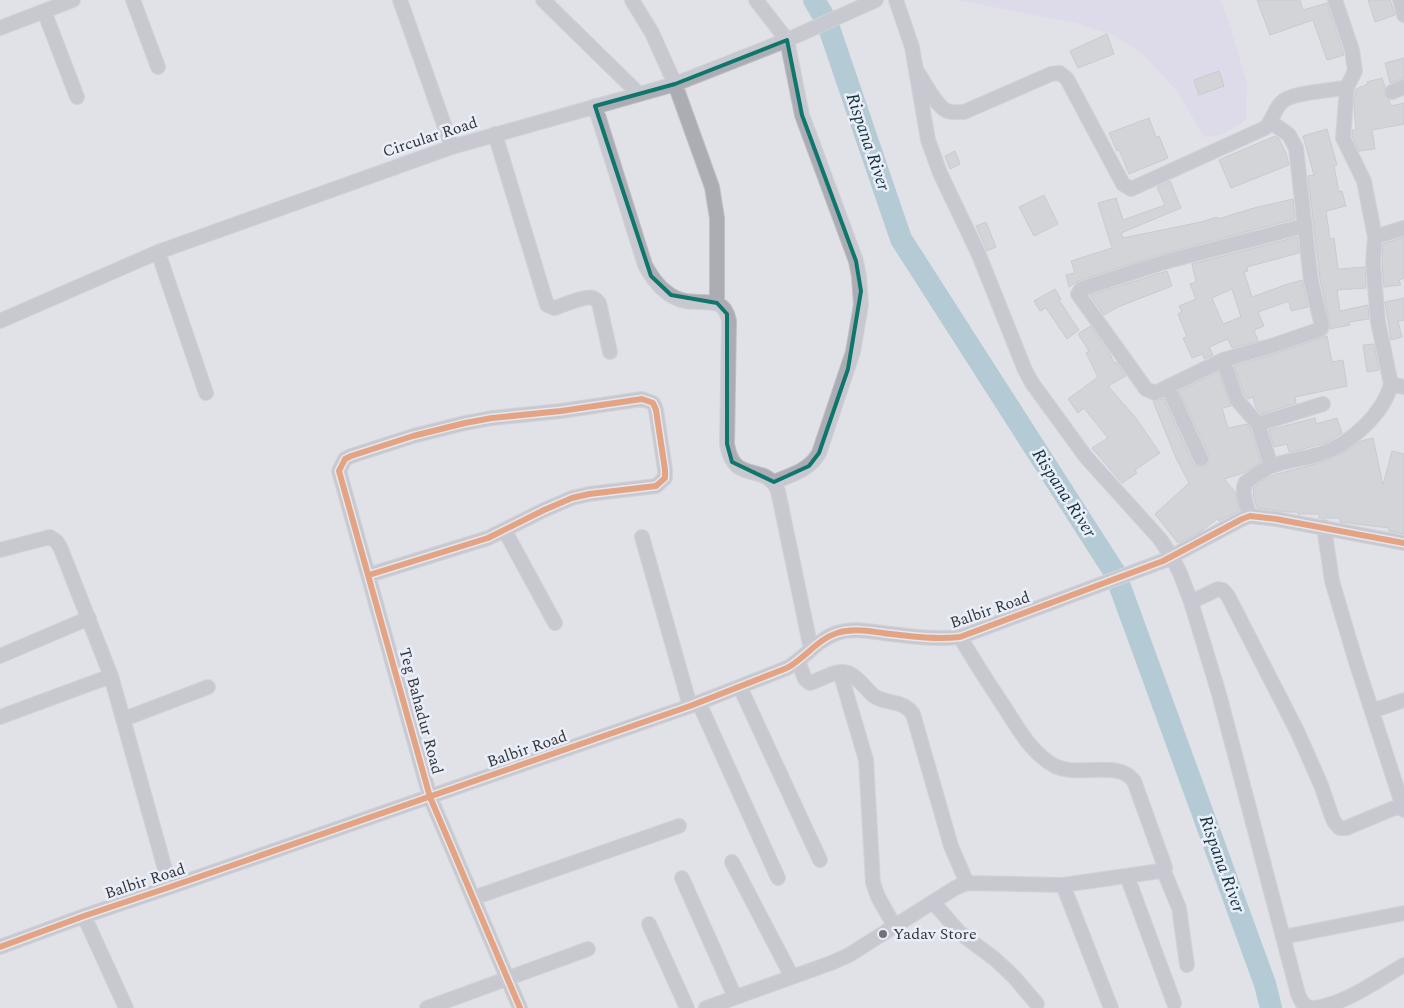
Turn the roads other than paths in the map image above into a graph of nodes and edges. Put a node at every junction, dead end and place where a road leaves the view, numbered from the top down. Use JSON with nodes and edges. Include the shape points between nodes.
{"nodes":[{"id":1,"x":73,"y":0,"type":"edge"},
{"id":2,"x":133,"y":0,"type":"edge"},
{"id":3,"x":400,"y":0,"type":"edge"},
{"id":4,"x":543,"y":0,"type":"edge"},
{"id":5,"x":632,"y":0,"type":"edge"},
{"id":6,"x":756,"y":0,"type":"edge"},
{"id":7,"x":876,"y":0,"type":"edge"},
{"id":8,"x":896,"y":0,"type":"edge"},
{"id":9,"x":1335,"y":0,"type":"edge"},
{"id":10,"x":1400,"y":0,"type":"edge"},
{"id":11,"x":44,"y":11,"type":"junction"},
{"id":12,"x":1404,"y":15,"type":"edge"},
{"id":13,"x":0,"y":28,"type":"edge"},
{"id":14,"x":787,"y":40,"type":"junction"},
{"id":15,"x":158,"y":67,"type":"dead end"},
{"id":16,"x":915,"y":68,"type":"junction"},
{"id":17,"x":675,"y":84,"type":"junction"},
{"id":18,"x":1345,"y":88,"type":"junction"},
{"id":19,"x":638,"y":93,"type":"junction"},
{"id":20,"x":77,"y":97,"type":"dead end"},
{"id":21,"x":595,"y":106,"type":"junction"},
{"id":22,"x":1271,"y":122,"type":"junction"},
{"id":23,"x":495,"y":134,"type":"junction"},
{"id":24,"x":452,"y":147,"type":"junction"},
{"id":25,"x":1304,"y":226,"type":"junction"},
{"id":26,"x":1404,"y":228,"type":"edge"},
{"id":27,"x":1375,"y":237,"type":"junction"},
{"id":28,"x":158,"y":252,"type":"junction"},
{"id":29,"x":717,"y":303,"type":"junction"},
{"id":30,"x":0,"y":321,"type":"edge"},
{"id":31,"x":610,"y":352,"type":"dead end"},
{"id":32,"x":1223,"y":360,"type":"junction"},
{"id":33,"x":1398,"y":385,"type":"edge"},
{"id":34,"x":1168,"y":387,"type":"junction"},
{"id":35,"x":206,"y":393,"type":"dead end"},
{"id":36,"x":1324,"y":404,"type":"dead end"},
{"id":37,"x":1258,"y":424,"type":"junction"},
{"id":38,"x":1201,"y":459,"type":"dead end"},
{"id":39,"x":1271,"y":466,"type":"junction"},
{"id":40,"x":774,"y":482,"type":"junction"},
{"id":41,"x":1250,"y":516,"type":"junction"},
{"id":42,"x":1324,"y":528,"type":"junction"},
{"id":43,"x":505,"y":531,"type":"junction"},
{"id":44,"x":642,"y":537,"type":"dead end"},
{"id":45,"x":1404,"y":543,"type":"edge"},
{"id":46,"x":0,"y":550,"type":"edge"},
{"id":47,"x":1168,"y":559,"type":"junction"},
{"id":48,"x":369,"y":575,"type":"junction"},
{"id":49,"x":1191,"y":602,"type":"junction"},
{"id":50,"x":89,"y":618,"type":"junction"},
{"id":51,"x":555,"y":623,"type":"dead end"},
{"id":52,"x":960,"y":638,"type":"junction"},
{"id":53,"x":811,"y":650,"type":"junction"},
{"id":54,"x":0,"y":656,"type":"edge"},
{"id":55,"x":798,"y":662,"type":"junction"},
{"id":56,"x":840,"y":672,"type":"junction"},
{"id":57,"x":111,"y":676,"type":"junction"},
{"id":58,"x":740,"y":686,"type":"junction"},
{"id":59,"x":208,"y":687,"type":"dead end"},
{"id":60,"x":1404,"y":700,"type":"edge"},
{"id":61,"x":694,"y":704,"type":"junction"},
{"id":62,"x":1372,"y":711,"type":"junction"},
{"id":63,"x":0,"y":717,"type":"edge"},
{"id":64,"x":124,"y":719,"type":"junction"},
{"id":65,"x":430,"y":797,"type":"junction"},
{"id":66,"x":1403,"y":806,"type":"edge"},
{"id":67,"x":679,"y":826,"type":"dead end"},
{"id":68,"x":820,"y":860,"type":"dead end"},
{"id":69,"x":732,"y":862,"type":"dead end"},
{"id":70,"x":1162,"y":870,"type":"junction"},
{"id":71,"x":1128,"y":876,"type":"junction"},
{"id":72,"x":682,"y":878,"type":"dead end"},
{"id":73,"x":778,"y":878,"type":"dead end"},
{"id":74,"x":967,"y":883,"type":"junction"},
{"id":75,"x":1063,"y":885,"type":"junction"},
{"id":76,"x":170,"y":887,"type":"junction"},
{"id":77,"x":472,"y":898,"type":"junction"},
{"id":78,"x":933,"y":902,"type":"junction"},
{"id":79,"x":1404,"y":913,"type":"edge"},
{"id":80,"x":84,"y":916,"type":"junction"},
{"id":81,"x":649,"y":924,"type":"dead end"},
{"id":82,"x":895,"y":927,"type":"junction"},
{"id":83,"x":1283,"y":937,"type":"junction"},
{"id":84,"x":0,"y":947,"type":"edge"},
{"id":85,"x":588,"y":949,"type":"dead end"},
{"id":86,"x":1187,"y":965,"type":"dead end"},
{"id":87,"x":1404,"y":966,"type":"edge"},
{"id":88,"x":792,"y":977,"type":"junction"},
{"id":89,"x":507,"y":979,"type":"junction"},
{"id":90,"x":735,"y":997,"type":"junction"},
{"id":91,"x":1174,"y":1003,"type":"dead end"},
{"id":92,"x":1036,"y":1004,"type":"dead end"},
{"id":93,"x":126,"y":1008,"type":"edge"},
{"id":94,"x":427,"y":1008,"type":"edge"},
{"id":95,"x":520,"y":1008,"type":"edge"},
{"id":96,"x":686,"y":1008,"type":"edge"},
{"id":97,"x":706,"y":1008,"type":"edge"},
{"id":98,"x":1111,"y":1008,"type":"edge"},
{"id":99,"x":1312,"y":1008,"type":"edge"}],
"edges":[{"from":1,"to":11,"type":"street"},
{"from":2,"to":15,"type":"street"},
{"from":3,"to":24,"type":"street"},
{"from":4,"to":19,"type":"street"},
{"from":5,"to":17,"type":"street","via":[[652,33]]},
{"from":6,"to":14,"type":"street"},
{"from":7,"to":14,"type":"street","name":"Circular Road"},
{"from":8,"to":16,"type":"street","via":[[910,40]]},
{"from":9,"to":18,"type":"street","via":[[1352,50],[1355,71]]},
{"from":10,"to":12,"type":"street"},
{"from":11,"to":13,"type":"street"},
{"from":11,"to":20,"type":"street"},
{"from":14,"to":17,"type":"street","name":"Circular Road"},
{"from":14,"to":40,"type":"street","via":[[802,115],[856,261],[861,305],[848,369],[819,453],[809,466]]},
{"from":16,"to":22,"type":"street","via":[[939,104],[947,111],[957,113],[1060,72],[1067,79],[1123,184],[1131,189],[1265,128]]},
{"from":16,"to":47,"type":"street","via":[[928,140],[940,173],[979,255],[1025,370],[1086,457],[1160,540]]},
{"from":17,"to":19,"type":"street","name":"Circular Road"},
{"from":17,"to":29,"type":"street","via":[[712,187],[716,218]]},
{"from":18,"to":22,"type":"street","via":[[1288,97],[1280,103]]},
{"from":18,"to":27,"type":"street","via":[[1344,142],[1364,181]]},
{"from":19,"to":21,"type":"street","name":"Circular Road"},
{"from":21,"to":23,"type":"street","name":"Circular Road"},
{"from":21,"to":29,"type":"street","via":[[651,276],[671,295],[682,300]]},
{"from":22,"to":25,"type":"street","via":[[1289,135],[1296,148]]},
{"from":23,"to":24,"type":"street","name":"Circular Road"},
{"from":23,"to":31,"type":"street","via":[[547,305],[554,308],[586,298],[596,299]]},
{"from":24,"to":28,"type":"street","name":"Circular Road"},
{"from":25,"to":32,"type":"street","via":[[1311,281],[1322,328]]},
{"from":25,"to":34,"type":"street","via":[[1168,261],[1079,290],[1081,299],[1146,389],[1155,393]]},
{"from":26,"to":27,"type":"street"},
{"from":27,"to":33,"type":"street","via":[[1373,264],[1378,322]]},
{"from":28,"to":30,"type":"street","name":"Circular Road"},
{"from":28,"to":35,"type":"street"},
{"from":29,"to":40,"type":"street","via":[[724,308],[729,322],[728,455],[738,468]]},
{"from":32,"to":34,"type":"street"},
{"from":32,"to":37,"type":"street","via":[[1237,400]]},
{"from":33,"to":39,"type":"street","via":[[1363,428],[1330,451]]},
{"from":34,"to":38,"type":"street"},
{"from":36,"to":37,"type":"street"},
{"from":37,"to":39,"type":"street"},
{"from":39,"to":41,"type":"street","via":[[1244,486]]},
{"from":40,"to":53,"type":"street"},
{"from":41,"to":42,"type":"street"},
{"from":41,"to":47,"type":"street","name":"Balbir Road"},
{"from":42,"to":45,"type":"street"},
{"from":42,"to":62,"type":"street","via":[[1332,581]]},
{"from":43,"to":48,"type":"street"},
{"from":43,"to":48,"type":"street","name":"Teg Bahadur Road","via":[[572,498],[656,486],[661,482],[665,478],[665,470],[653,403],[642,399],[492,418],[413,436],[351,456],[340,471]]},
{"from":43,"to":51,"type":"street"},
{"from":44,"to":61,"type":"street"},
{"from":46,"to":50,"type":"street","via":[[50,538],[57,542]]},
{"from":47,"to":49,"type":"street"},
{"from":47,"to":52,"type":"street","name":"Balbir Road"},
{"from":48,"to":65,"type":"street","name":"Teg Bahadur Road"},
{"from":49,"to":66,"type":"street","via":[[1218,589],[1228,596],[1270,675],[1340,828]]},
{"from":49,"to":83,"type":"street"},
{"from":50,"to":54,"type":"street"},
{"from":50,"to":57,"type":"street"},
{"from":52,"to":53,"type":"street","name":"Balbir Road","via":[[845,630],[824,639]]},
{"from":52,"to":70,"type":"street","via":[[1024,736],[1041,756],[1065,771],[1118,770],[1130,776],[1164,861]]},
{"from":53,"to":55,"type":"street","name":"Balbir Road"},
{"from":55,"to":56,"type":"street","via":[[810,683]]},
{"from":55,"to":58,"type":"street","name":"Balbir Road"},
{"from":56,"to":74,"type":"street","via":[[852,675],[879,699],[905,705],[912,714],[948,838]]},
{"from":56,"to":82,"type":"street","via":[[866,760],[873,883]]},
{"from":57,"to":63,"type":"street"},
{"from":57,"to":64,"type":"street"},
{"from":58,"to":61,"type":"street","name":"Balbir Road"},
{"from":58,"to":68,"type":"street"},
{"from":59,"to":64,"type":"street"},
{"from":60,"to":62,"type":"street"},
{"from":61,"to":65,"type":"street","name":"Balbir Road"},
{"from":61,"to":73,"type":"street"},
{"from":62,"to":66,"type":"street"},
{"from":64,"to":76,"type":"street"},
{"from":65,"to":76,"type":"street","name":"Balbir Road"},
{"from":65,"to":77,"type":"street","name":"Teg Bahadur Road"},
{"from":67,"to":77,"type":"street"},
{"from":69,"to":88,"type":"street"},
{"from":70,"to":71,"type":"street"},
{"from":70,"to":86,"type":"street","via":[[1179,908]]},
{"from":71,"to":75,"type":"street"},
{"from":71,"to":91,"type":"street"},
{"from":72,"to":90,"type":"street"},
{"from":74,"to":75,"type":"street"},
{"from":74,"to":78,"type":"street"},
{"from":75,"to":98,"type":"street"},
{"from":76,"to":80,"type":"street","name":"Balbir Road"},
{"from":77,"to":89,"type":"street","name":"Teg Bahadur Road"},
{"from":78,"to":82,"type":"street"},
{"from":78,"to":92,"type":"street","via":[[959,932],[1014,977]]},
{"from":79,"to":83,"type":"street"},
{"from":80,"to":84,"type":"street","name":"Balbir Road"},
{"from":80,"to":93,"type":"street"},
{"from":81,"to":96,"type":"street"},
{"from":82,"to":88,"type":"street","via":[[849,955]]},
{"from":83,"to":99,"type":"street","via":[[1301,1001]]},
{"from":85,"to":89,"type":"street"},
{"from":87,"to":99,"type":"street","via":[[1350,996]]},
{"from":88,"to":90,"type":"street"},
{"from":89,"to":94,"type":"street"},
{"from":89,"to":95,"type":"street","name":"Teg Bahadur Road"},
{"from":90,"to":97,"type":"street"}]}
